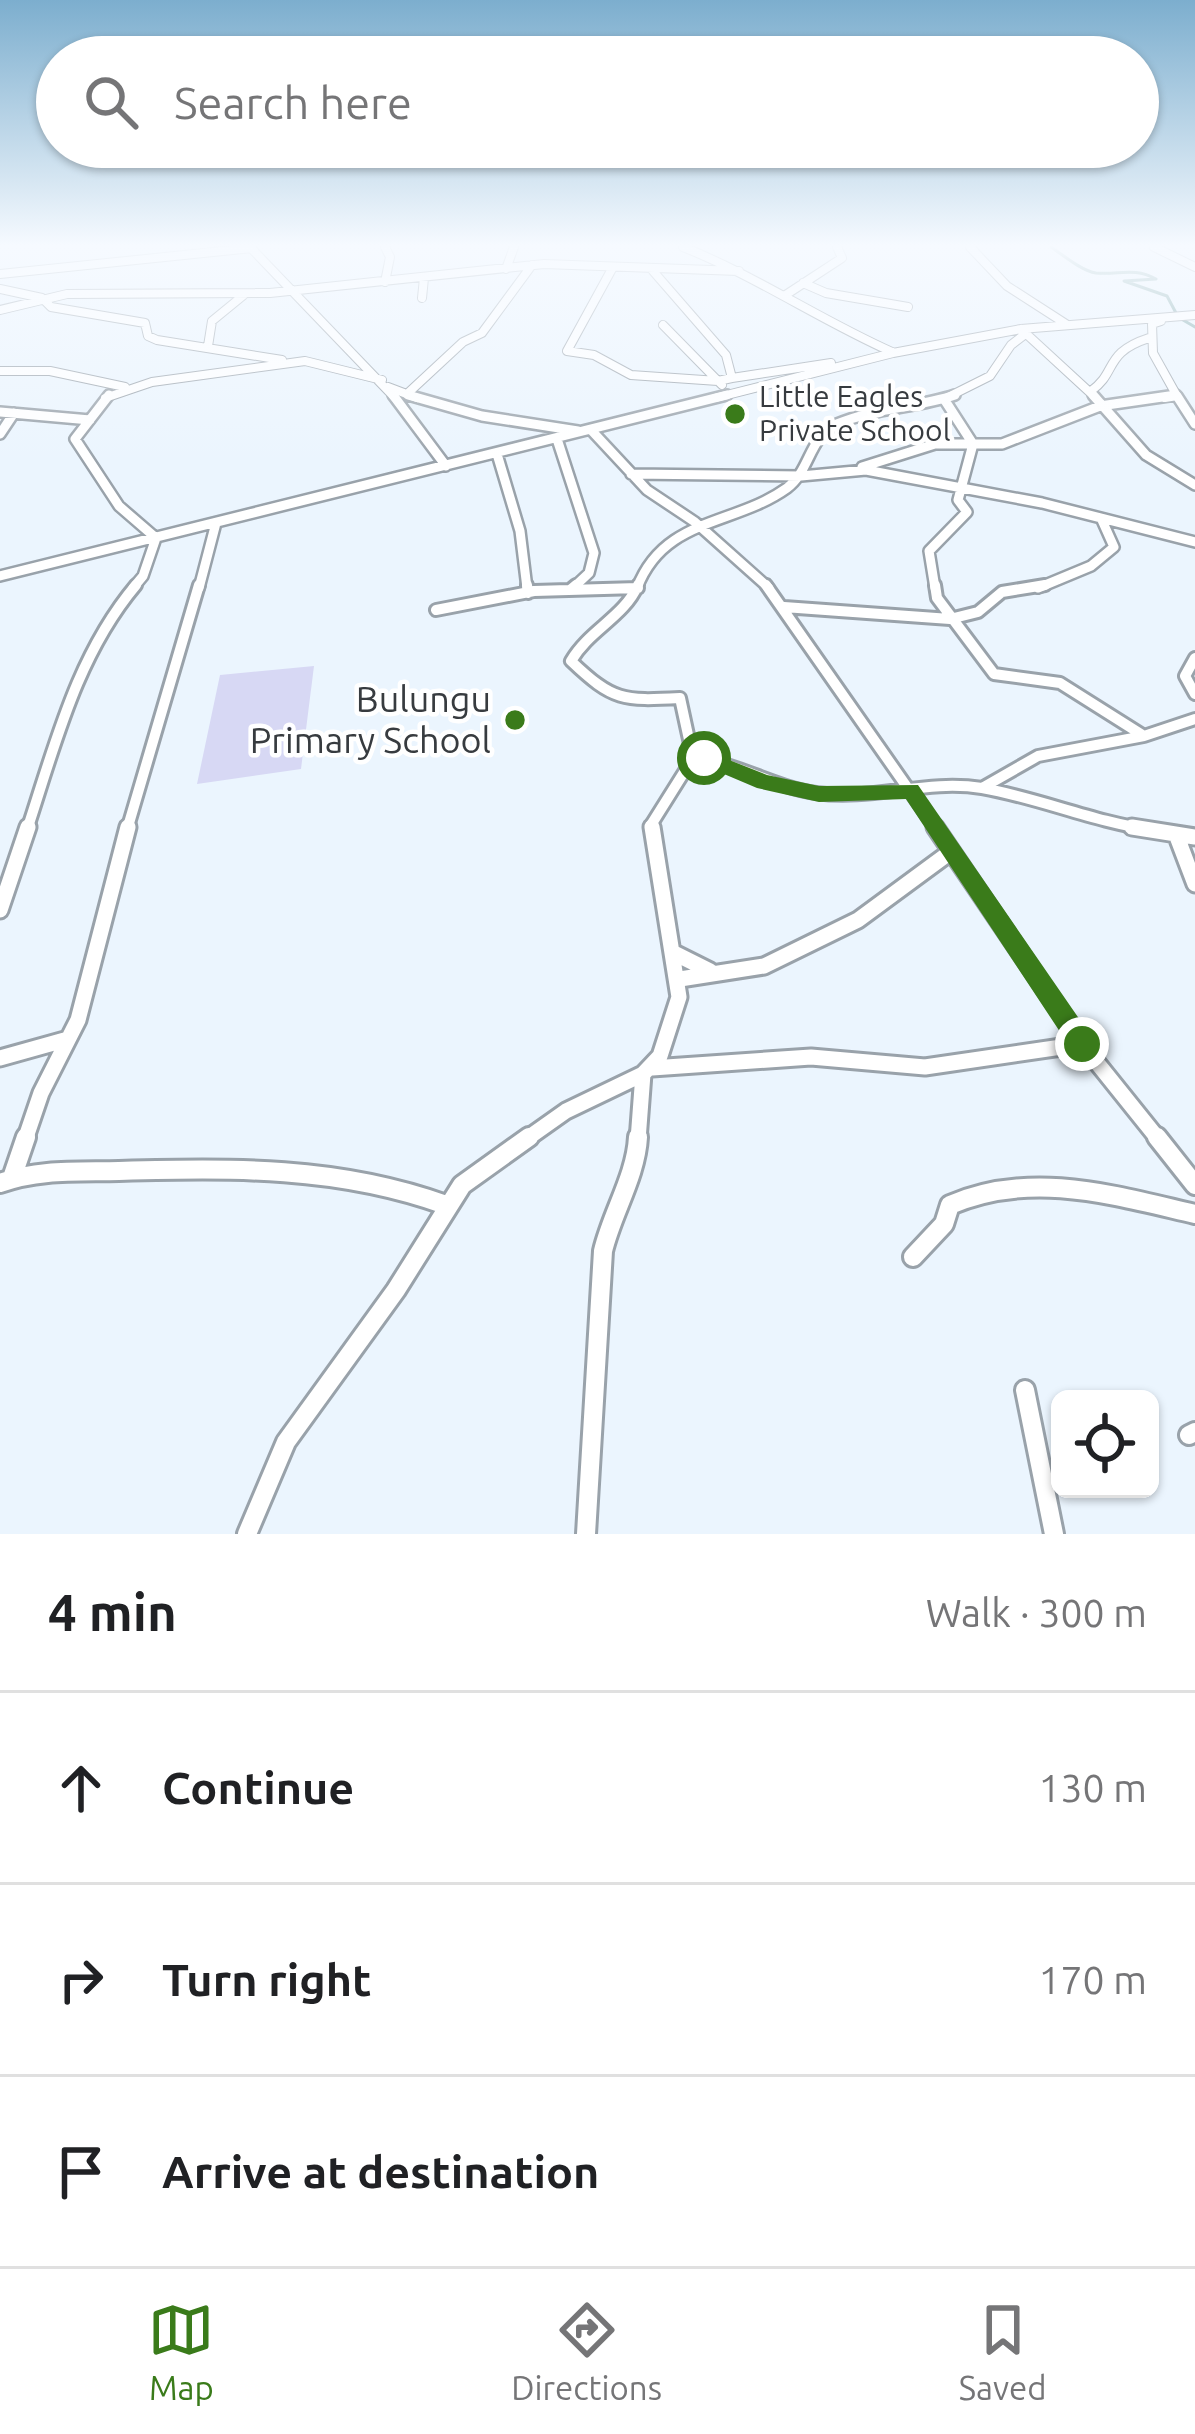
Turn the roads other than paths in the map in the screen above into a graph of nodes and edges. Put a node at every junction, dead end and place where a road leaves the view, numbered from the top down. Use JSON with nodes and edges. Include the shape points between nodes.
{"nodes":[{"id":1,"x":119,"y":319,"type":"edge"},
{"id":2,"x":215,"y":319,"type":"edge"},
{"id":3,"x":321,"y":319,"type":"edge"},
{"id":4,"x":493,"y":319,"type":"edge"},
{"id":5,"x":585,"y":319,"type":"edge"},
{"id":6,"x":694,"y":319,"type":"edge"},
{"id":7,"x":827,"y":319,"type":"edge"},
{"id":8,"x":1058,"y":319,"type":"edge"},
{"id":9,"x":1144,"y":319,"type":"edge"},
{"id":10,"x":1172,"y":319,"type":"edge"},
{"id":11,"x":1066,"y":324,"type":"junction"},
{"id":12,"x":663,"y":325,"type":"dead end"},
{"id":13,"x":1023,"y":332,"type":"junction"},
{"id":14,"x":1149,"y":338,"type":"junction"},
{"id":15,"x":208,"y":346,"type":"junction"},
{"id":16,"x":893,"y":353,"type":"junction"},
{"id":17,"x":289,"y":361,"type":"junction"},
{"id":18,"x":842,"y":365,"type":"junction"},
{"id":19,"x":0,"y":371,"type":"edge"},
{"id":20,"x":732,"y":378,"type":"junction"},
{"id":21,"x":718,"y":381,"type":"junction"},
{"id":22,"x":385,"y":383,"type":"junction"},
{"id":23,"x":126,"y":387,"type":"junction"},
{"id":24,"x":1091,"y":392,"type":"junction"},
{"id":25,"x":407,"y":394,"type":"junction"},
{"id":26,"x":731,"y":394,"type":"junction"},
{"id":27,"x":1177,"y":396,"type":"junction"},
{"id":28,"x":944,"y":398,"type":"junction"},
{"id":29,"x":1100,"y":406,"type":"junction"},
{"id":30,"x":0,"y":412,"type":"edge"},
{"id":31,"x":14,"y":413,"type":"junction"},
{"id":32,"x":90,"y":420,"type":"junction"},
{"id":33,"x":1195,"y":424,"type":"edge"},
{"id":34,"x":514,"y":430,"type":"junction"},
{"id":35,"x":589,"y":431,"type":"junction"},
{"id":36,"x":0,"y":434,"type":"edge"},
{"id":37,"x":557,"y":439,"type":"junction"},
{"id":38,"x":973,"y":444,"type":"junction"},
{"id":39,"x":502,"y":453,"type":"junction"},
{"id":40,"x":446,"y":466,"type":"junction"},
{"id":41,"x":858,"y":470,"type":"junction"},
{"id":42,"x":631,"y":474,"type":"junction"},
{"id":43,"x":801,"y":476,"type":"junction"},
{"id":44,"x":1195,"y":485,"type":"edge"},
{"id":45,"x":963,"y":486,"type":"junction"},
{"id":46,"x":1101,"y":518,"type":"junction"},
{"id":47,"x":216,"y":523,"type":"junction"},
{"id":48,"x":697,"y":524,"type":"junction"},
{"id":49,"x":156,"y":538,"type":"junction"},
{"id":50,"x":1195,"y":542,"type":"edge"},
{"id":51,"x":0,"y":576,"type":"edge"},
{"id":52,"x":638,"y":588,"type":"junction"},
{"id":53,"x":570,"y":590,"type":"junction"},
{"id":54,"x":528,"y":592,"type":"junction"},
{"id":55,"x":784,"y":607,"type":"junction"},
{"id":56,"x":436,"y":610,"type":"dead end"},
{"id":57,"x":950,"y":619,"type":"junction"},
{"id":58,"x":1195,"y":658,"type":"edge"},
{"id":59,"x":1195,"y":694,"type":"edge"},
{"id":60,"x":1195,"y":719,"type":"edge"},
{"id":61,"x":1144,"y":736,"type":"junction"},
{"id":62,"x":693,"y":758,"type":"junction"},
{"id":63,"x":982,"y":788,"type":"junction"},
{"id":64,"x":911,"y":791,"type":"junction"},
{"id":65,"x":1176,"y":835,"type":"junction"},
{"id":66,"x":1195,"y":837,"type":"edge"},
{"id":67,"x":950,"y":853,"type":"junction"},
{"id":68,"x":1195,"y":884,"type":"edge"},
{"id":69,"x":0,"y":910,"type":"edge"},
{"id":70,"x":674,"y":952,"type":"junction"},
{"id":71,"x":711,"y":972,"type":"junction"},
{"id":72,"x":680,"y":979,"type":"junction"},
{"id":73,"x":69,"y":1038,"type":"junction"},
{"id":74,"x":1082,"y":1044,"type":"junction"},
{"id":75,"x":0,"y":1058,"type":"edge"},
{"id":76,"x":648,"y":1071,"type":"junction"},
{"id":77,"x":6,"y":1180,"type":"edge"},
{"id":78,"x":1195,"y":1185,"type":"edge"},
{"id":79,"x":446,"y":1205,"type":"junction"},
{"id":80,"x":1195,"y":1214,"type":"edge"},
{"id":81,"x":914,"y":1257,"type":"dead end"},
{"id":82,"x":1025,"y":1390,"type":"dead end"},
{"id":83,"x":248,"y":1534,"type":"edge"},
{"id":84,"x":586,"y":1534,"type":"edge"},
{"id":85,"x":1054,"y":1534,"type":"edge"}],
"edges":[{"from":1,"to":15,"type":"street","via":[[145,323],[157,340]]},
{"from":2,"to":15,"type":"street"},
{"from":3,"to":22,"type":"street"},
{"from":4,"to":25,"type":"street"},
{"from":5,"to":21,"type":"street","via":[[567,351],[631,375]]},
{"from":6,"to":20,"type":"street","via":[[726,355]]},
{"from":7,"to":16,"type":"street"},
{"from":8,"to":11,"type":"street"},
{"from":9,"to":11,"type":"street"},
{"from":10,"to":14,"type":"street","via":[[1152,324]]},
{"from":11,"to":13,"type":"street"},
{"from":12,"to":21,"type":"street"},
{"from":13,"to":16,"type":"street"},
{"from":13,"to":24,"type":"street"},
{"from":13,"to":28,"type":"street","via":[[995,372]]},
{"from":14,"to":24,"type":"street","via":[[1119,349]]},
{"from":14,"to":27,"type":"street"},
{"from":15,"to":17,"type":"street"},
{"from":16,"to":18,"type":"street"},
{"from":17,"to":22,"type":"street","via":[[332,364]]},
{"from":17,"to":23,"type":"street"},
{"from":18,"to":20,"type":"street","via":[[816,362]]},
{"from":18,"to":26,"type":"street"},
{"from":19,"to":23,"type":"street","via":[[50,370]]},
{"from":20,"to":21,"type":"street"},
{"from":21,"to":26,"type":"street"},
{"from":22,"to":25,"type":"street"},
{"from":22,"to":40,"type":"street"},
{"from":23,"to":32,"type":"street","via":[[101,400]]},
{"from":24,"to":29,"type":"street"},
{"from":25,"to":34,"type":"street"},
{"from":26,"to":35,"type":"street"},
{"from":27,"to":29,"type":"street"},
{"from":27,"to":33,"type":"street"},
{"from":28,"to":38,"type":"street"},
{"from":28,"to":43,"type":"street","via":[[839,423],[810,444]]},
{"from":29,"to":38,"type":"street","via":[[1002,444]]},
{"from":29,"to":44,"type":"street","via":[[1144,458]]},
{"from":30,"to":31,"type":"street"},
{"from":31,"to":32,"type":"street"},
{"from":31,"to":36,"type":"street"},
{"from":32,"to":49,"type":"street","via":[[77,443],[125,518]]},
{"from":34,"to":35,"type":"street"},
{"from":34,"to":39,"type":"street"},
{"from":35,"to":37,"type":"street"},
{"from":35,"to":42,"type":"street"},
{"from":37,"to":39,"type":"street"},
{"from":37,"to":53,"type":"street","via":[[593,553],[589,573]]},
{"from":38,"to":41,"type":"street","via":[[929,445]]},
{"from":38,"to":45,"type":"street"},
{"from":39,"to":40,"type":"street"},
{"from":39,"to":54,"type":"street"},
{"from":40,"to":47,"type":"street"},
{"from":41,"to":43,"type":"street"},
{"from":41,"to":45,"type":"street"},
{"from":42,"to":43,"type":"street"},
{"from":42,"to":48,"type":"street"},
{"from":43,"to":48,"type":"street","via":[[771,498]]},
{"from":45,"to":46,"type":"street"},
{"from":45,"to":57,"type":"street","via":[[958,500],[968,512],[929,551],[933,590]]},
{"from":46,"to":50,"type":"street"},
{"from":46,"to":57,"type":"street","via":[[1114,547],[1103,558]]},
{"from":47,"to":49,"type":"street"},
{"from":47,"to":73,"type":"street"},
{"from":48,"to":52,"type":"street","via":[[648,565]]},
{"from":48,"to":55,"type":"street"},
{"from":49,"to":51,"type":"street"},
{"from":49,"to":69,"type":"street","via":[[143,576],[109,616],[75,687]]},
{"from":52,"to":53,"type":"street"},
{"from":52,"to":62,"type":"street","via":[[617,614],[590,629],[570,662],[626,701],[680,698]]},
{"from":53,"to":54,"type":"street"},
{"from":54,"to":56,"type":"street"},
{"from":55,"to":57,"type":"street"},
{"from":55,"to":64,"type":"street"},
{"from":57,"to":61,"type":"street","via":[[994,674],[1060,683]]},
{"from":58,"to":59,"type":"street","via":[[1185,676]]},
{"from":60,"to":61,"type":"street"},
{"from":61,"to":63,"type":"street","via":[[1038,756]]},
{"from":62,"to":64,"type":"street","via":[[819,794]]},
{"from":62,"to":70,"type":"street","via":[[651,825]]},
{"from":63,"to":64,"type":"street"},
{"from":63,"to":65,"type":"street"},
{"from":64,"to":67,"type":"street"},
{"from":65,"to":66,"type":"street"},
{"from":65,"to":68,"type":"street"},
{"from":67,"to":71,"type":"street","via":[[858,920],[764,966]]},
{"from":67,"to":74,"type":"street"},
{"from":70,"to":71,"type":"street"},
{"from":70,"to":72,"type":"street"},
{"from":71,"to":72,"type":"street"},
{"from":72,"to":76,"type":"street","via":[[669,1036]]},
{"from":73,"to":75,"type":"street"},
{"from":73,"to":77,"type":"street"},
{"from":74,"to":76,"type":"street","via":[[926,1067],[811,1057]]},
{"from":74,"to":78,"type":"street"},
{"from":76,"to":79,"type":"street","via":[[531,1134],[479,1169]]},
{"from":76,"to":84,"type":"street","via":[[638,1157],[603,1251]]},
{"from":77,"to":79,"type":"street","via":[[227,1166],[361,1177]]},
{"from":79,"to":83,"type":"street","via":[[396,1290],[286,1442]]},
{"from":80,"to":81,"type":"street","via":[[1067,1185],[978,1193],[950,1205]]},
{"from":82,"to":85,"type":"street"}]}
